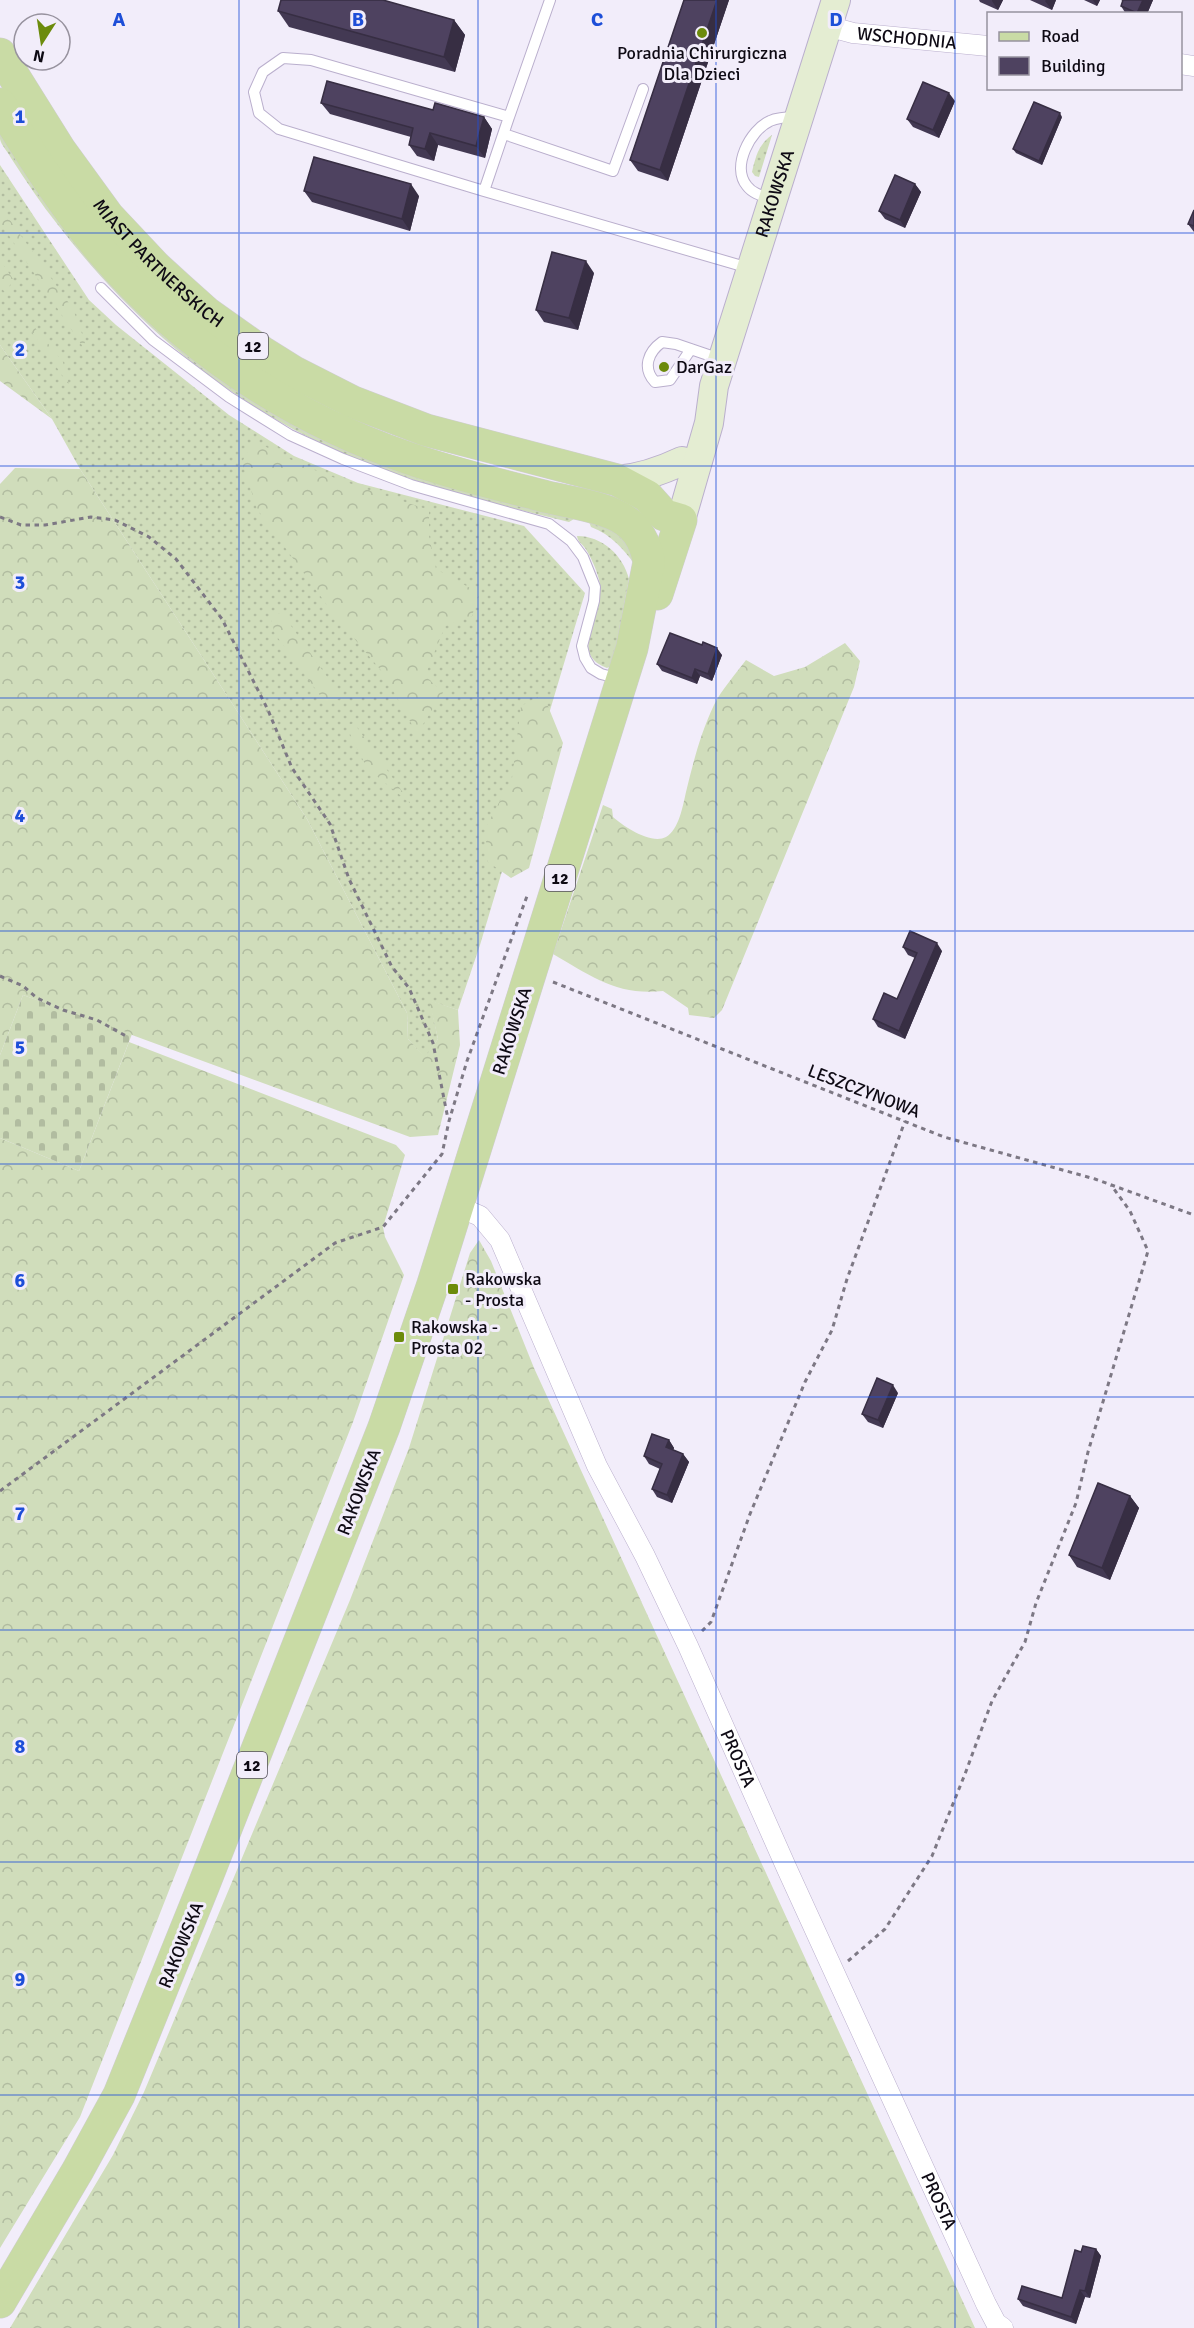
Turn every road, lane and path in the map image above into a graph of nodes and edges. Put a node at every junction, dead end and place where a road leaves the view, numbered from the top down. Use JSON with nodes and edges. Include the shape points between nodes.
{"nodes":[{"id":1,"x":550,"y":0,"type":"edge"},
{"id":2,"x":831,"y":13,"type":"edge"},
{"id":3,"x":987,"y":46,"type":"edge"},
{"id":4,"x":0,"y":54,"type":"edge"},
{"id":5,"x":643,"y":89,"type":"dead end"},
{"id":6,"x":0,"y":104,"type":"edge"},
{"id":7,"x":509,"y":117,"type":"junction"},
{"id":8,"x":798,"y":117,"type":"junction"},
{"id":9,"x":504,"y":135,"type":"junction"},
{"id":10,"x":484,"y":192,"type":"junction"},
{"id":11,"x":772,"y":200,"type":"junction"},
{"id":12,"x":751,"y":269,"type":"junction"},
{"id":13,"x":101,"y":288,"type":"dead end"},
{"id":14,"x":691,"y":349,"type":"junction"},
{"id":15,"x":718,"y":373,"type":"junction"},
{"id":16,"x":682,"y":461,"type":"junction"},
{"id":17,"x":617,"y":480,"type":"junction"},
{"id":18,"x":613,"y":514,"type":"junction"},
{"id":19,"x":0,"y":517,"type":"edge"},
{"id":20,"x":672,"y":517,"type":"junction"},
{"id":21,"x":649,"y":562,"type":"junction"},
{"id":22,"x":632,"y":648,"type":"junction"},
{"id":23,"x":622,"y":680,"type":"junction"},
{"id":24,"x":527,"y":896,"type":"dead end"},
{"id":25,"x":531,"y":974,"type":"junction"},
{"id":26,"x":0,"y":976,"type":"edge"},
{"id":27,"x":126,"y":1036,"type":"dead end"},
{"id":28,"x":449,"y":1121,"type":"junction"},
{"id":29,"x":905,"y":1121,"type":"junction"},
{"id":30,"x":1111,"y":1185,"type":"junction"},
{"id":31,"x":457,"y":1206,"type":"junction"},
{"id":32,"x":1194,"y":1215,"type":"edge"},
{"id":33,"x":0,"y":1491,"type":"edge"},
{"id":34,"x":688,"y":1646,"type":"junction"},
{"id":35,"x":836,"y":1972,"type":"junction"},
{"id":36,"x":0,"y":2302,"type":"edge"},
{"id":37,"x":1003,"y":2328,"type":"edge"}],
"edges":[{"from":1,"to":7,"type":"lane"},
{"from":2,"to":3,"type":"street","name":"WSCHODNIA","via":[[853,33]]},
{"from":2,"to":8,"type":"main road","name":"RAKOWSKA"},
{"from":4,"to":17,"type":"main road","name":"MIAST PARTNERSKICH","number":"12","via":[[60,150],[108,216],[207,313],[262,352],[353,402],[417,427]]},
{"from":5,"to":9,"type":"lane","via":[[613,171]]},
{"from":6,"to":18,"type":"main road","name":"MIAST PARTNERSKICH","number":"12","via":[[58,194],[122,274],[202,347],[248,379],[288,405],[362,442],[449,471]]},
{"from":7,"to":9,"type":"lane"},
{"from":7,"to":10,"type":"lane","via":[[311,60],[284,58],[263,72],[254,92],[259,113],[279,129]]},
{"from":8,"to":11,"type":"main road","name":"RAKOWSKA"},
{"from":8,"to":11,"type":"lane","via":[[772,119],[752,137],[745,150],[745,184]]},
{"from":9,"to":10,"type":"lane"},
{"from":10,"to":12,"type":"lane"},
{"from":11,"to":12,"type":"main road","name":"RAKOWSKA"},
{"from":12,"to":15,"type":"main road","name":"RAKOWSKA"},
{"from":13,"to":23,"type":"lane","via":[[153,340],[228,397],[290,435],[411,485],[549,524],[571,541],[583,557],[595,587],[582,646],[585,658],[601,674]]},
{"from":14,"to":14,"type":"lane","via":[[670,380],[655,382],[649,376],[647,367],[655,347],[663,342]]},
{"from":14,"to":15,"type":"lane"},
{"from":15,"to":16,"type":"main road","name":"RAKOWSKA"},
{"from":15,"to":20,"type":"main road","name":"RAKOWSKA","via":[[709,423]]},
{"from":16,"to":17,"type":"main road","name":"MIAST PARTNERSKICH","via":[[661,471]]},
{"from":16,"to":20,"type":"main road","name":"RAKOWSKA"},
{"from":17,"to":20,"type":"main road","name":"MIAST PARTNERSKICH","number":"12","via":[[647,496]]},
{"from":18,"to":20,"type":"main road","name":"MIAST PARTNERSKICH"},
{"from":18,"to":21,"type":"main road","name":"MIAST PARTNERSKICH","number":"12","via":[[641,535]]},
{"from":19,"to":28,"type":"path","via":[[21,525],[91,517],[116,520],[149,537],[176,559],[222,619],[292,768],[330,824],[349,879],[392,967],[409,988],[433,1043]]},
{"from":20,"to":21,"type":"main road","name":"RAKOWSKA"},
{"from":20,"to":22,"type":"main road","name":"RAKOWSKA","number":"12","via":[[655,602]]},
{"from":21,"to":22,"type":"main road","name":"RAKOWSKA","number":"12"},
{"from":22,"to":23,"type":"main road","name":"RAKOWSKA","number":"12"},
{"from":23,"to":25,"type":"main road","name":"RAKOWSKA","number":"12"},
{"from":24,"to":28,"type":"path"},
{"from":25,"to":29,"type":"path","name":"LESZCZYNOWA"},
{"from":25,"to":31,"type":"main road","name":"RAKOWSKA","number":"12"},
{"from":26,"to":27,"type":"path","via":[[23,986],[37,998],[97,1020]]},
{"from":28,"to":33,"type":"path","via":[[442,1154],[383,1227],[335,1243]]},
{"from":29,"to":30,"type":"path","name":"LESZCZYNOWA","via":[[944,1137]]},
{"from":29,"to":34,"type":"path","via":[[832,1330],[805,1382],[754,1504],[711,1622]]},
{"from":30,"to":32,"type":"path","name":"LESZCZYNOWA"},
{"from":30,"to":35,"type":"path","via":[[1130,1211],[1148,1251],[1076,1503],[1036,1603],[1025,1642],[992,1701],[932,1856],[885,1929]]},
{"from":31,"to":34,"type":"street","name":"PROSTA","via":[[480,1216],[500,1240],[597,1466]]},
{"from":31,"to":36,"type":"main road","name":"RAKOWSKA","number":"12","via":[[384,1428],[136,2057],[104,2125]]},
{"from":34,"to":35,"type":"street","name":"PROSTA"},
{"from":35,"to":37,"type":"street","name":"PROSTA","via":[[986,2304]]}]}
